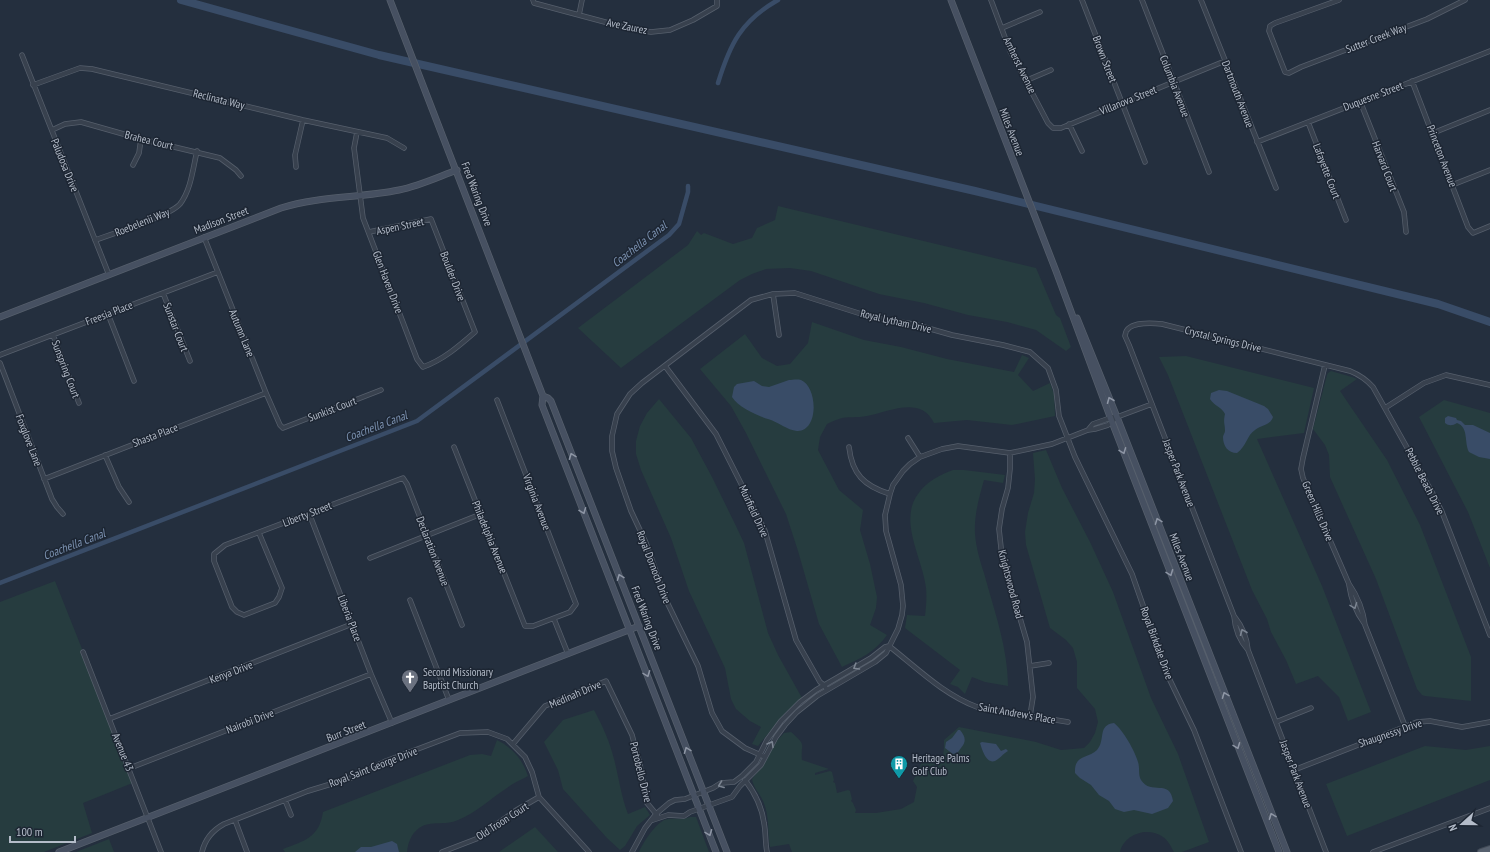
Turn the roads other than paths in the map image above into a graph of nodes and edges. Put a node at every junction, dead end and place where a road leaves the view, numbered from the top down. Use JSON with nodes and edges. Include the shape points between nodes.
{"nodes":[{"id":1,"x":390,"y":0,"type":"edge"},
{"id":2,"x":582,"y":0,"type":"edge"},
{"id":3,"x":717,"y":0,"type":"edge"},
{"id":4,"x":951,"y":0,"type":"edge"},
{"id":5,"x":991,"y":0,"type":"edge"},
{"id":6,"x":1082,"y":0,"type":"edge"},
{"id":7,"x":1142,"y":0,"type":"edge"},
{"id":8,"x":1201,"y":0,"type":"edge"},
{"id":9,"x":1338,"y":0,"type":"edge"},
{"id":10,"x":1465,"y":0,"type":"edge"},
{"id":11,"x":533,"y":1,"type":"edge"},
{"id":12,"x":1040,"y":12,"type":"dead end"},
{"id":13,"x":579,"y":15,"type":"junction"},
{"id":14,"x":1002,"y":28,"type":"junction"},
{"id":15,"x":1490,"y":51,"type":"edge"},
{"id":16,"x":22,"y":55,"type":"dead end"},
{"id":17,"x":1225,"y":61,"type":"junction"},
{"id":18,"x":1051,"y":70,"type":"dead end"},
{"id":19,"x":1026,"y":81,"type":"junction"},
{"id":20,"x":1412,"y":81,"type":"junction"},
{"id":21,"x":1174,"y":82,"type":"junction"},
{"id":22,"x":33,"y":85,"type":"junction"},
{"id":23,"x":1360,"y":101,"type":"junction"},
{"id":24,"x":1123,"y":102,"type":"junction"},
{"id":25,"x":1490,"y":110,"type":"edge"},
{"id":26,"x":303,"y":120,"type":"junction"},
{"id":27,"x":1308,"y":122,"type":"junction"},
{"id":28,"x":1069,"y":124,"type":"junction"},
{"id":29,"x":1053,"y":128,"type":"joint"},
{"id":30,"x":52,"y":130,"type":"junction"},
{"id":31,"x":357,"y":132,"type":"junction"},
{"id":32,"x":1433,"y":133,"type":"junction"},
{"id":33,"x":141,"y":139,"type":"junction"},
{"id":34,"x":1257,"y":142,"type":"junction"},
{"id":35,"x":404,"y":148,"type":"dead end"},
{"id":36,"x":196,"y":151,"type":"junction"},
{"id":37,"x":1082,"y":151,"type":"dead end"},
{"id":38,"x":1145,"y":162,"type":"dead end"},
{"id":39,"x":133,"y":165,"type":"dead end"},
{"id":40,"x":296,"y":166,"type":"dead end"},
{"id":41,"x":457,"y":170,"type":"junction"},
{"id":42,"x":1490,"y":170,"type":"edge"},
{"id":43,"x":1209,"y":172,"type":"dead end"},
{"id":44,"x":241,"y":176,"type":"dead end"},
{"id":45,"x":1452,"y":185,"type":"junction"},
{"id":46,"x":1276,"y":188,"type":"dead end"},
{"id":47,"x":360,"y":195,"type":"junction"},
{"id":48,"x":431,"y":219,"type":"joint"},
{"id":49,"x":1346,"y":220,"type":"dead end"},
{"id":50,"x":1490,"y":226,"type":"edge"},
{"id":51,"x":369,"y":232,"type":"junction"},
{"id":52,"x":1406,"y":232,"type":"dead end"},
{"id":53,"x":204,"y":237,"type":"junction"},
{"id":54,"x":95,"y":240,"type":"junction"},
{"id":55,"x":1056,"y":270,"type":"junction"},
{"id":56,"x":218,"y":272,"type":"junction"},
{"id":57,"x":109,"y":275,"type":"junction"},
{"id":58,"x":163,"y":293,"type":"junction"},
{"id":59,"x":773,"y":294,"type":"junction"},
{"id":60,"x":108,"y":314,"type":"junction"},
{"id":61,"x":0,"y":317,"type":"edge"},
{"id":62,"x":1126,"y":330,"type":"joint"},
{"id":63,"x":53,"y":335,"type":"junction"},
{"id":64,"x":779,"y":336,"type":"dead end"},
{"id":65,"x":0,"y":355,"type":"edge"},
{"id":66,"x":190,"y":361,"type":"dead end"},
{"id":67,"x":0,"y":363,"type":"edge"},
{"id":68,"x":1319,"y":364,"type":"joint"},
{"id":69,"x":1325,"y":365,"type":"junction"},
{"id":70,"x":665,"y":366,"type":"junction"},
{"id":71,"x":422,"y":367,"type":"joint"},
{"id":72,"x":134,"y":381,"type":"dead end"},
{"id":73,"x":1490,"y":385,"type":"edge"},
{"id":74,"x":381,"y":390,"type":"dead end"},
{"id":75,"x":266,"y":393,"type":"junction"},
{"id":76,"x":543,"y":396,"type":"junction"},
{"id":77,"x":497,"y":400,"type":"dead end"},
{"id":78,"x":79,"y":403,"type":"dead end"},
{"id":79,"x":1152,"y":404,"type":"junction"},
{"id":80,"x":1385,"y":408,"type":"junction"},
{"id":81,"x":1117,"y":417,"type":"junction"},
{"id":82,"x":1111,"y":420,"type":"junction"},
{"id":83,"x":283,"y":428,"type":"joint"},
{"id":84,"x":1068,"y":437,"type":"junction"},
{"id":85,"x":908,"y":438,"type":"dead end"},
{"id":86,"x":454,"y":447,"type":"dead end"},
{"id":87,"x":849,"y":447,"type":"dead end"},
{"id":88,"x":1010,"y":453,"type":"junction"},
{"id":89,"x":105,"y":455,"type":"junction"},
{"id":90,"x":920,"y":457,"type":"junction"},
{"id":91,"x":403,"y":478,"type":"joint"},
{"id":92,"x":44,"y":479,"type":"junction"},
{"id":93,"x":890,"y":494,"type":"junction"},
{"id":94,"x":129,"y":502,"type":"dead end"},
{"id":95,"x":309,"y":513,"type":"junction"},
{"id":96,"x":63,"y":514,"type":"dead end"},
{"id":97,"x":481,"y":514,"type":"junction"},
{"id":98,"x":259,"y":533,"type":"junction"},
{"id":99,"x":426,"y":536,"type":"junction"},
{"id":100,"x":370,"y":558,"type":"dead end"},
{"id":101,"x":410,"y":600,"type":"dead end"},
{"id":102,"x":554,"y":619,"type":"junction"},
{"id":103,"x":352,"y":624,"type":"junction"},
{"id":104,"x":462,"y":625,"type":"dead end"},
{"id":105,"x":639,"y":626,"type":"junction"},
{"id":106,"x":629,"y":630,"type":"junction"},
{"id":107,"x":1490,"y":635,"type":"edge"},
{"id":108,"x":889,"y":646,"type":"junction"},
{"id":109,"x":83,"y":652,"type":"dead end"},
{"id":110,"x":568,"y":654,"type":"junction"},
{"id":111,"x":1049,"y":663,"type":"dead end"},
{"id":112,"x":1030,"y":666,"type":"junction"},
{"id":113,"x":371,"y":674,"type":"junction"},
{"id":114,"x":606,"y":681,"type":"joint"},
{"id":115,"x":823,"y":686,"type":"junction"},
{"id":116,"x":825,"y":691,"type":"junction"},
{"id":117,"x":449,"y":700,"type":"junction"},
{"id":118,"x":1311,"y":708,"type":"dead end"},
{"id":119,"x":1030,"y":716,"type":"junction"},
{"id":120,"x":110,"y":719,"type":"junction"},
{"id":121,"x":1068,"y":722,"type":"dead end"},
{"id":122,"x":1276,"y":722,"type":"junction"},
{"id":123,"x":1490,"y":722,"type":"edge"},
{"id":124,"x":392,"y":723,"type":"junction"},
{"id":125,"x":1405,"y":726,"type":"junction"},
{"id":126,"x":513,"y":744,"type":"junction"},
{"id":127,"x":760,"y":754,"type":"junction"},
{"id":128,"x":765,"y":757,"type":"junction"},
{"id":129,"x":130,"y":768,"type":"junction"},
{"id":130,"x":1294,"y":770,"type":"junction"},
{"id":131,"x":742,"y":776,"type":"junction"},
{"id":132,"x":746,"y":781,"type":"junction"},
{"id":133,"x":704,"y":792,"type":"junction"},
{"id":134,"x":694,"y":795,"type":"junction"},
{"id":135,"x":539,"y":797,"type":"junction"},
{"id":136,"x":285,"y":800,"type":"junction"},
{"id":137,"x":709,"y":805,"type":"junction"},
{"id":138,"x":1490,"y":808,"type":"edge"},
{"id":139,"x":699,"y":809,"type":"junction"},
{"id":140,"x":656,"y":814,"type":"junction"},
{"id":141,"x":291,"y":815,"type":"dead end"},
{"id":142,"x":148,"y":818,"type":"junction"},
{"id":143,"x":659,"y":819,"type":"junction"},
{"id":144,"x":235,"y":820,"type":"junction"},
{"id":145,"x":653,"y":820,"type":"junction"},
{"id":146,"x":1490,"y":849,"type":"edge"},
{"id":147,"x":59,"y":852,"type":"edge"},
{"id":148,"x":161,"y":852,"type":"edge"},
{"id":149,"x":202,"y":852,"type":"edge"},
{"id":150,"x":247,"y":852,"type":"edge"},
{"id":151,"x":442,"y":852,"type":"edge"},
{"id":152,"x":589,"y":852,"type":"edge"},
{"id":153,"x":632,"y":852,"type":"edge"},
{"id":154,"x":716,"y":852,"type":"edge"},
{"id":155,"x":727,"y":852,"type":"edge"},
{"id":156,"x":767,"y":852,"type":"edge"},
{"id":157,"x":1241,"y":852,"type":"edge"},
{"id":158,"x":1279,"y":852,"type":"edge"},
{"id":159,"x":1286,"y":852,"type":"edge"},
{"id":160,"x":1326,"y":852,"type":"edge"},
{"id":161,"x":1373,"y":852,"type":"edge"},
{"id":162,"x":1481,"y":852,"type":"edge"}],
"edges":[{"from":1,"to":41,"type":"street","name":"Fred Waring Drive"},
{"from":2,"to":13,"type":"street"},
{"from":3,"to":13,"type":"street","name":"Ave Zaurez","via":[[717,6],[670,30],[651,32],[631,29]]},
{"from":4,"to":55,"type":"street","name":"Miles Avenue"},
{"from":5,"to":14,"type":"street","name":"Amherst Avenue"},
{"from":6,"to":24,"type":"street","name":"Brown Street"},
{"from":7,"to":21,"type":"street","name":"Columbia Avenue"},
{"from":8,"to":17,"type":"street","name":"Dartmouth Avenue"},
{"from":9,"to":10,"type":"street","name":"Sutter Creek Way","via":[[1272,24],[1269,32],[1283,69],[1287,72],[1427,19]]},
{"from":11,"to":13,"type":"street","name":"Ave Zaurez"},
{"from":12,"to":14,"type":"street"},
{"from":14,"to":19,"type":"street","name":"Amherst Avenue","via":[[1010,51]]},
{"from":15,"to":20,"type":"street","name":"Duquesne Street"},
{"from":16,"to":22,"type":"street","name":"Paludosa Drive"},
{"from":17,"to":21,"type":"street","name":"Villanova Street"},
{"from":17,"to":34,"type":"street","name":"Dartmouth Avenue"},
{"from":18,"to":19,"type":"street"},
{"from":19,"to":29,"type":"street","name":"Amherst Avenue"},
{"from":20,"to":23,"type":"street","name":"Duquesne Street"},
{"from":20,"to":32,"type":"street","name":"Princeton Avenue"},
{"from":21,"to":24,"type":"street","name":"Villanova Street"},
{"from":21,"to":43,"type":"street","name":"Columbia Avenue"},
{"from":22,"to":26,"type":"street","name":"Reclinata Way","via":[[80,68],[92,69]]},
{"from":22,"to":30,"type":"street","name":"Paludosa Drive"},
{"from":23,"to":27,"type":"street","name":"Duquesne Street"},
{"from":23,"to":52,"type":"street","name":"Harvard Court","via":[[1404,212]]},
{"from":24,"to":28,"type":"street","name":"Villanova Street"},
{"from":24,"to":38,"type":"street","name":"Brown Street"},
{"from":25,"to":32,"type":"street"},
{"from":26,"to":31,"type":"street","name":"Reclinata Way"},
{"from":26,"to":40,"type":"street","via":[[295,155]]},
{"from":27,"to":34,"type":"street","name":"Duquesne Street"},
{"from":27,"to":49,"type":"street","name":"Lafayette Court"},
{"from":28,"to":29,"type":"street","name":"Villanova Street"},
{"from":28,"to":37,"type":"street"},
{"from":30,"to":33,"type":"street","name":"Brahea Court","via":[[65,124],[82,122]]},
{"from":30,"to":54,"type":"street","name":"Paludosa Drive"},
{"from":31,"to":35,"type":"street","name":"Reclinata Way","via":[[387,138]]},
{"from":31,"to":47,"type":"street","name":"Glen Haven Drive","via":[[354,148]]},
{"from":32,"to":45,"type":"street","name":"Princeton Avenue"},
{"from":33,"to":36,"type":"street","name":"Brahea Court"},
{"from":33,"to":39,"type":"street","via":[[139,153]]},
{"from":34,"to":46,"type":"street","name":"Dartmouth Avenue"},
{"from":36,"to":44,"type":"street","name":"Brahea Court","via":[[220,158]]},
{"from":36,"to":54,"type":"street","name":"Roebelenii Way","via":[[188,189],[180,205],[167,213]]},
{"from":41,"to":47,"type":"street","name":"Madison Street","via":[[406,189]]},
{"from":41,"to":76,"type":"street","name":"Fred Waring Drive"},
{"from":42,"to":45,"type":"street"},
{"from":45,"to":50,"type":"street","name":"Princeton Avenue","via":[[1470,231],[1475,232]]},
{"from":47,"to":51,"type":"street","name":"Glen Haven Drive","via":[[363,218]]},
{"from":47,"to":53,"type":"street","name":"Madison Street","via":[[286,206]]},
{"from":48,"to":51,"type":"street","name":"Aspen Street"},
{"from":48,"to":71,"type":"street","name":"Boulder Drive","via":[[475,332],[451,352]]},
{"from":51,"to":71,"type":"street","name":"Glen Haven Drive"},
{"from":53,"to":56,"type":"street","name":"Autumn Lane"},
{"from":53,"to":57,"type":"street","name":"Madison Street"},
{"from":54,"to":57,"type":"street","name":"Paludosa Drive"},
{"from":81,"to":55,"type":"street","name":"Miles Avenue","one_way":true},
{"from":55,"to":82,"type":"street","name":"Miles Avenue"},
{"from":56,"to":58,"type":"street","name":"Freesia Place"},
{"from":56,"to":75,"type":"street","name":"Autumn Lane"},
{"from":57,"to":61,"type":"street","name":"Madison Street"},
{"from":58,"to":60,"type":"street","name":"Freesia Place"},
{"from":58,"to":66,"type":"street","name":"Sunstar Court"},
{"from":59,"to":64,"type":"street"},
{"from":59,"to":70,"type":"street","name":"Royal Lytham Drive","via":[[751,300]]},
{"from":59,"to":84,"type":"street","name":"Royal Lytham Drive","via":[[795,293],[874,318],[913,324],[1030,352],[1048,368],[1056,390],[1059,416]]},
{"from":60,"to":63,"type":"street","name":"Freesia Place"},
{"from":60,"to":72,"type":"street"},
{"from":62,"to":68,"type":"street","name":"Crystal Springs Drive","via":[[1142,324],[1162,324]]},
{"from":62,"to":79,"type":"street","name":"Jasper Park Avenue","via":[[1125,336]]},
{"from":63,"to":65,"type":"street","name":"Freesia Place"},
{"from":63,"to":78,"type":"street","name":"Sunspring Court"},
{"from":67,"to":92,"type":"street","name":"Foxglove Lane"},
{"from":68,"to":69,"type":"street","name":"Pebble Beach Drive"},
{"from":69,"to":80,"type":"street","name":"Pebble Beach Drive","via":[[1359,375],[1373,386]]},
{"from":69,"to":125,"type":"street","name":"Green Hills Drive","via":[[1301,469],[1358,600],[1365,625]]},
{"from":70,"to":115,"type":"street","name":"Muirfield Drive","via":[[716,434],[765,531],[796,640]]},
{"from":70,"to":127,"type":"street","name":"Royal Dornoch Drive","via":[[630,394],[617,414],[612,436],[616,468],[666,600],[698,666],[712,713],[722,731],[745,748]]},
{"from":73,"to":80,"type":"street","via":[[1446,375],[1424,383]]},
{"from":74,"to":83,"type":"street","name":"Sunkist Court"},
{"from":75,"to":83,"type":"street","name":"Autumn Lane"},
{"from":75,"to":89,"type":"street","name":"Shasta Place"},
{"from":105,"to":76,"type":"street","name":"Fred Waring Drive","one_way":true,"via":[[551,401]]},
{"from":76,"to":106,"type":"street","name":"Fred Waring Drive","one_way":true,"via":[[542,404]]},
{"from":77,"to":102,"type":"street","name":"Virginia Avenue","via":[[576,604],[570,612]]},
{"from":79,"to":81,"type":"street"},
{"from":79,"to":122,"type":"street","name":"Jasper Park Avenue","via":[[1234,616],[1247,640],[1248,650]]},
{"from":80,"to":107,"type":"street","name":"Pebble Beach Drive","via":[[1442,512]]},
{"from":81,"to":82,"type":"street"},
{"from":159,"to":81,"type":"street","name":"Miles Avenue","one_way":true},
{"from":82,"to":84,"type":"street","via":[[1093,424],[1088,430]]},
{"from":82,"to":158,"type":"street","name":"Miles Avenue","one_way":true},
{"from":84,"to":88,"type":"street","via":[[1052,444]]},
{"from":84,"to":157,"type":"street","name":"Royal Birkdale Drive","via":[[1085,480],[1132,574],[1167,674],[1194,730]]},
{"from":85,"to":90,"type":"street"},
{"from":86,"to":97,"type":"street","name":"Philadelphia Avenue"},
{"from":87,"to":93,"type":"street","via":[[850,458],[862,480],[871,487]]},
{"from":88,"to":90,"type":"street","via":[[958,446]]},
{"from":88,"to":112,"type":"street","name":"Knightswood Road","via":[[1008,488],[998,529],[1002,557],[1027,642]]},
{"from":89,"to":92,"type":"street","name":"Shasta Place"},
{"from":89,"to":94,"type":"street","via":[[118,487]]},
{"from":90,"to":93,"type":"street","via":[[897,478]]},
{"from":91,"to":95,"type":"street","name":"Liberty Street"},
{"from":91,"to":99,"type":"street","name":"Declaration Avenue"},
{"from":92,"to":96,"type":"street","name":"Foxglove Lane","via":[[54,503]]},
{"from":93,"to":108,"type":"street","via":[[884,515],[903,606],[898,629]]},
{"from":95,"to":98,"type":"street","name":"Liberty Street"},
{"from":95,"to":103,"type":"street","name":"Liberia Place"},
{"from":97,"to":99,"type":"street"},
{"from":97,"to":102,"type":"street","name":"Philadelphia Avenue","via":[[526,626]]},
{"from":98,"to":98,"type":"street","name":"Liberty Street","via":[[225,545],[214,554],[214,561],[232,607],[244,615],[275,603],[282,588]]},
{"from":99,"to":100,"type":"street"},
{"from":99,"to":104,"type":"street","name":"Declaration Avenue"},
{"from":101,"to":117,"type":"street"},
{"from":102,"to":110,"type":"street"},
{"from":103,"to":113,"type":"street","name":"Liberia Place"},
{"from":103,"to":120,"type":"street","name":"Kenya Drive"},
{"from":105,"to":106,"type":"street","name":"Burr Street"},
{"from":133,"to":105,"type":"street","name":"Fred Waring Drive","one_way":true},
{"from":106,"to":110,"type":"street","name":"Burr Street"},
{"from":106,"to":134,"type":"street","name":"Fred Waring Drive","one_way":true},
{"from":108,"to":115,"type":"street","one_way":true},
{"from":108,"to":116,"type":"street","via":[[886,653],[875,662]]},
{"from":108,"to":119,"type":"street","name":"Saint Andrew's Place","via":[[952,696],[977,707]]},
{"from":109,"to":120,"type":"street","name":"Avenue 43"},
{"from":110,"to":117,"type":"street","name":"Burr Street"},
{"from":111,"to":112,"type":"street"},
{"from":112,"to":119,"type":"street","name":"Knightswood Road","via":[[1033,697]]},
{"from":113,"to":124,"type":"street","name":"Liberia Place"},
{"from":113,"to":129,"type":"street","name":"Nairobi Drive"},
{"from":114,"to":126,"type":"street","name":"Medinah Drive","via":[[545,706]]},
{"from":114,"to":140,"type":"street","name":"Portobello Drive","via":[[632,735],[647,803]]},
{"from":115,"to":116,"type":"street"},
{"from":115,"to":127,"type":"street","via":[[784,717]]},
{"from":128,"to":116,"type":"street","one_way":true,"via":[[785,725],[804,706]]},
{"from":117,"to":124,"type":"street","name":"Burr Street"},
{"from":118,"to":122,"type":"street"},
{"from":119,"to":121,"type":"street","name":"Saint Andrew's Place"},
{"from":120,"to":129,"type":"street","name":"Avenue 43"},
{"from":122,"to":130,"type":"street","name":"Jasper Park Avenue"},
{"from":123,"to":125,"type":"street","name":"Shaugnessy Drive","via":[[1462,727],[1423,720]]},
{"from":124,"to":142,"type":"street","name":"Burr Street"},
{"from":125,"to":130,"type":"street","name":"Shaugnessy Drive"},
{"from":126,"to":135,"type":"street","name":"Royal Saint George Drive","via":[[528,763]]},
{"from":126,"to":136,"type":"street","name":"Royal Saint George Drive","via":[[499,735],[488,732],[460,733],[386,761],[351,778]]},
{"from":127,"to":128,"type":"street","name":"Royal Dornoch Drive"},
{"from":127,"to":131,"type":"street","via":[[754,765]]},
{"from":128,"to":132,"type":"street"},
{"from":129,"to":142,"type":"street","name":"Avenue 43"},
{"from":130,"to":160,"type":"street","name":"Jasper Park Avenue"},
{"from":131,"to":132,"type":"street"},
{"from":131,"to":133,"type":"street","one_way":true,"via":[[734,782],[721,783]]},
{"from":132,"to":137,"type":"street","via":[[732,797]]},
{"from":132,"to":156,"type":"street","via":[[759,801]]},
{"from":133,"to":134,"type":"street"},
{"from":133,"to":137,"type":"street","name":"Fred Waring Drive"},
{"from":134,"to":139,"type":"street","name":"Fred Waring Drive"},
{"from":134,"to":140,"type":"street","via":[[672,801]]},
{"from":135,"to":151,"type":"street","name":"Old Troon Court","via":[[476,839]]},
{"from":135,"to":152,"type":"street"},
{"from":136,"to":141,"type":"street"},
{"from":136,"to":144,"type":"street","name":"Royal Saint George Drive"},
{"from":137,"to":139,"type":"street"},
{"from":137,"to":155,"type":"street","name":"Fred Waring Drive"},
{"from":138,"to":161,"type":"street"},
{"from":139,"to":143,"type":"street","via":[[680,817],[668,815]]},
{"from":139,"to":154,"type":"street","name":"Fred Waring Drive","one_way":true},
{"from":140,"to":143,"type":"street","name":"Portobello Drive"},
{"from":140,"to":145,"type":"street"},
{"from":142,"to":147,"type":"street","name":"Burr Street"},
{"from":142,"to":148,"type":"street","name":"Avenue 43"},
{"from":143,"to":145,"type":"street"},
{"from":144,"to":149,"type":"street","name":"Royal Saint George Drive","via":[[212,832]]},
{"from":144,"to":150,"type":"street"},
{"from":145,"to":153,"type":"street","via":[[642,833]]},
{"from":146,"to":162,"type":"main road"}]}
